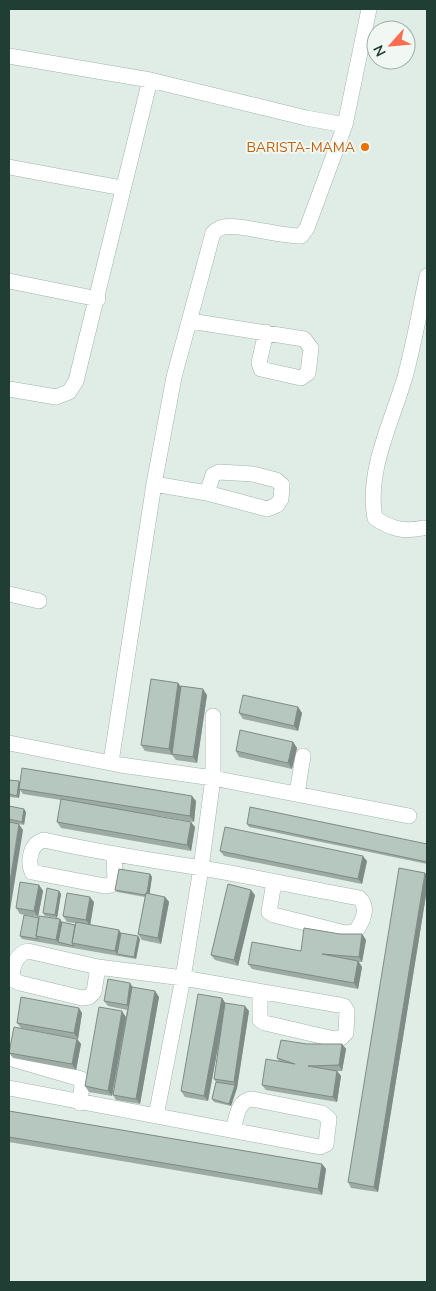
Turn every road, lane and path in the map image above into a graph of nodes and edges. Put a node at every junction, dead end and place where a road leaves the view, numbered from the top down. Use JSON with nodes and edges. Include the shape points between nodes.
{"nodes":[{"id":1,"x":368,"y":9,"type":"edge"},
{"id":2,"x":9,"y":56,"type":"edge"},
{"id":3,"x":150,"y":80,"type":"junction"},
{"id":4,"x":345,"y":125,"type":"junction"},
{"id":5,"x":9,"y":167,"type":"edge"},
{"id":6,"x":122,"y":188,"type":"junction"},
{"id":7,"x":427,"y":276,"type":"edge"},
{"id":8,"x":9,"y":281,"type":"edge"},
{"id":9,"x":98,"y":299,"type":"junction"},
{"id":10,"x":190,"y":321,"type":"junction"},
{"id":11,"x":266,"y":332,"type":"dead end"},
{"id":12,"x":9,"y":389,"type":"edge"},
{"id":13,"x":154,"y":484,"type":"junction"},
{"id":14,"x":207,"y":493,"type":"dead end"},
{"id":15,"x":423,"y":528,"type":"dead end"},
{"id":16,"x":9,"y":594,"type":"edge"},
{"id":17,"x":39,"y":601,"type":"dead end"},
{"id":18,"x":213,"y":716,"type":"dead end"},
{"id":19,"x":9,"y":744,"type":"edge"},
{"id":20,"x":303,"y":756,"type":"dead end"},
{"id":21,"x":111,"y":762,"type":"junction"},
{"id":22,"x":213,"y":778,"type":"junction"},
{"id":23,"x":297,"y":794,"type":"junction"},
{"id":24,"x":409,"y":816,"type":"dead end"},
{"id":25,"x":114,"y":856,"type":"junction"},
{"id":26,"x":201,"y":868,"type":"junction"},
{"id":27,"x":274,"y":882,"type":"junction"},
{"id":28,"x":98,"y":967,"type":"junction"},
{"id":29,"x":183,"y":978,"type":"junction"},
{"id":30,"x":260,"y":993,"type":"junction"},
{"id":31,"x":9,"y":1058,"type":"edge"},
{"id":32,"x":9,"y":1088,"type":"edge"},
{"id":33,"x":80,"y":1103,"type":"junction"},
{"id":34,"x":156,"y":1116,"type":"junction"},
{"id":35,"x":233,"y":1130,"type":"junction"}],
"edges":[{"from":1,"to":4,"type":"street"},
{"from":2,"to":3,"type":"street"},
{"from":3,"to":4,"type":"street"},
{"from":3,"to":6,"type":"street"},
{"from":4,"to":10,"type":"street","via":[[307,228],[301,236],[230,227],[220,227],[213,233]]},
{"from":5,"to":6,"type":"street"},
{"from":6,"to":9,"type":"street"},
{"from":7,"to":15,"type":"street","via":[[406,376],[376,471],[372,501],[375,518],[388,527],[408,531]]},
{"from":8,"to":9,"type":"street"},
{"from":9,"to":12,"type":"street","via":[[76,381],[69,392],[56,397]]},
{"from":10,"to":11,"type":"street"},
{"from":10,"to":13,"type":"street","via":[[174,377]]},
{"from":13,"to":14,"type":"street"},
{"from":13,"to":21,"type":"street"},
{"from":16,"to":17,"type":"street"},
{"from":18,"to":22,"type":"street"},
{"from":19,"to":21,"type":"street"},
{"from":20,"to":23,"type":"street"},
{"from":21,"to":22,"type":"street"},
{"from":22,"to":23,"type":"street"},
{"from":22,"to":26,"type":"street"},
{"from":23,"to":24,"type":"street"},
{"from":25,"to":25,"type":"street","via":[[44,840],[33,846],[30,866],[32,872],[105,886],[115,880]]},
{"from":25,"to":26,"type":"street"},
{"from":26,"to":27,"type":"street"},
{"from":26,"to":29,"type":"street"},
{"from":27,"to":27,"type":"street","via":[[269,906],[269,912],[274,916],[345,933],[355,932],[360,926],[365,908],[359,898]]},
{"from":28,"to":28,"type":"street","via":[[28,951],[18,957],[12,973],[13,980],[20,983],[82,998],[90,997],[94,992]]},
{"from":28,"to":29,"type":"street"},
{"from":29,"to":30,"type":"street"},
{"from":29,"to":34,"type":"street"},
{"from":30,"to":30,"type":"street","via":[[260,1020],[265,1023],[334,1039],[346,1033],[347,1011],[344,1006]]},
{"from":31,"to":33,"type":"street","via":[[81,1079]]},
{"from":32,"to":33,"type":"street"},
{"from":33,"to":34,"type":"street"},
{"from":34,"to":35,"type":"street"},
{"from":35,"to":35,"type":"street","via":[[241,1103],[252,1099],[322,1113],[329,1119],[326,1144],[320,1147]]}]}
